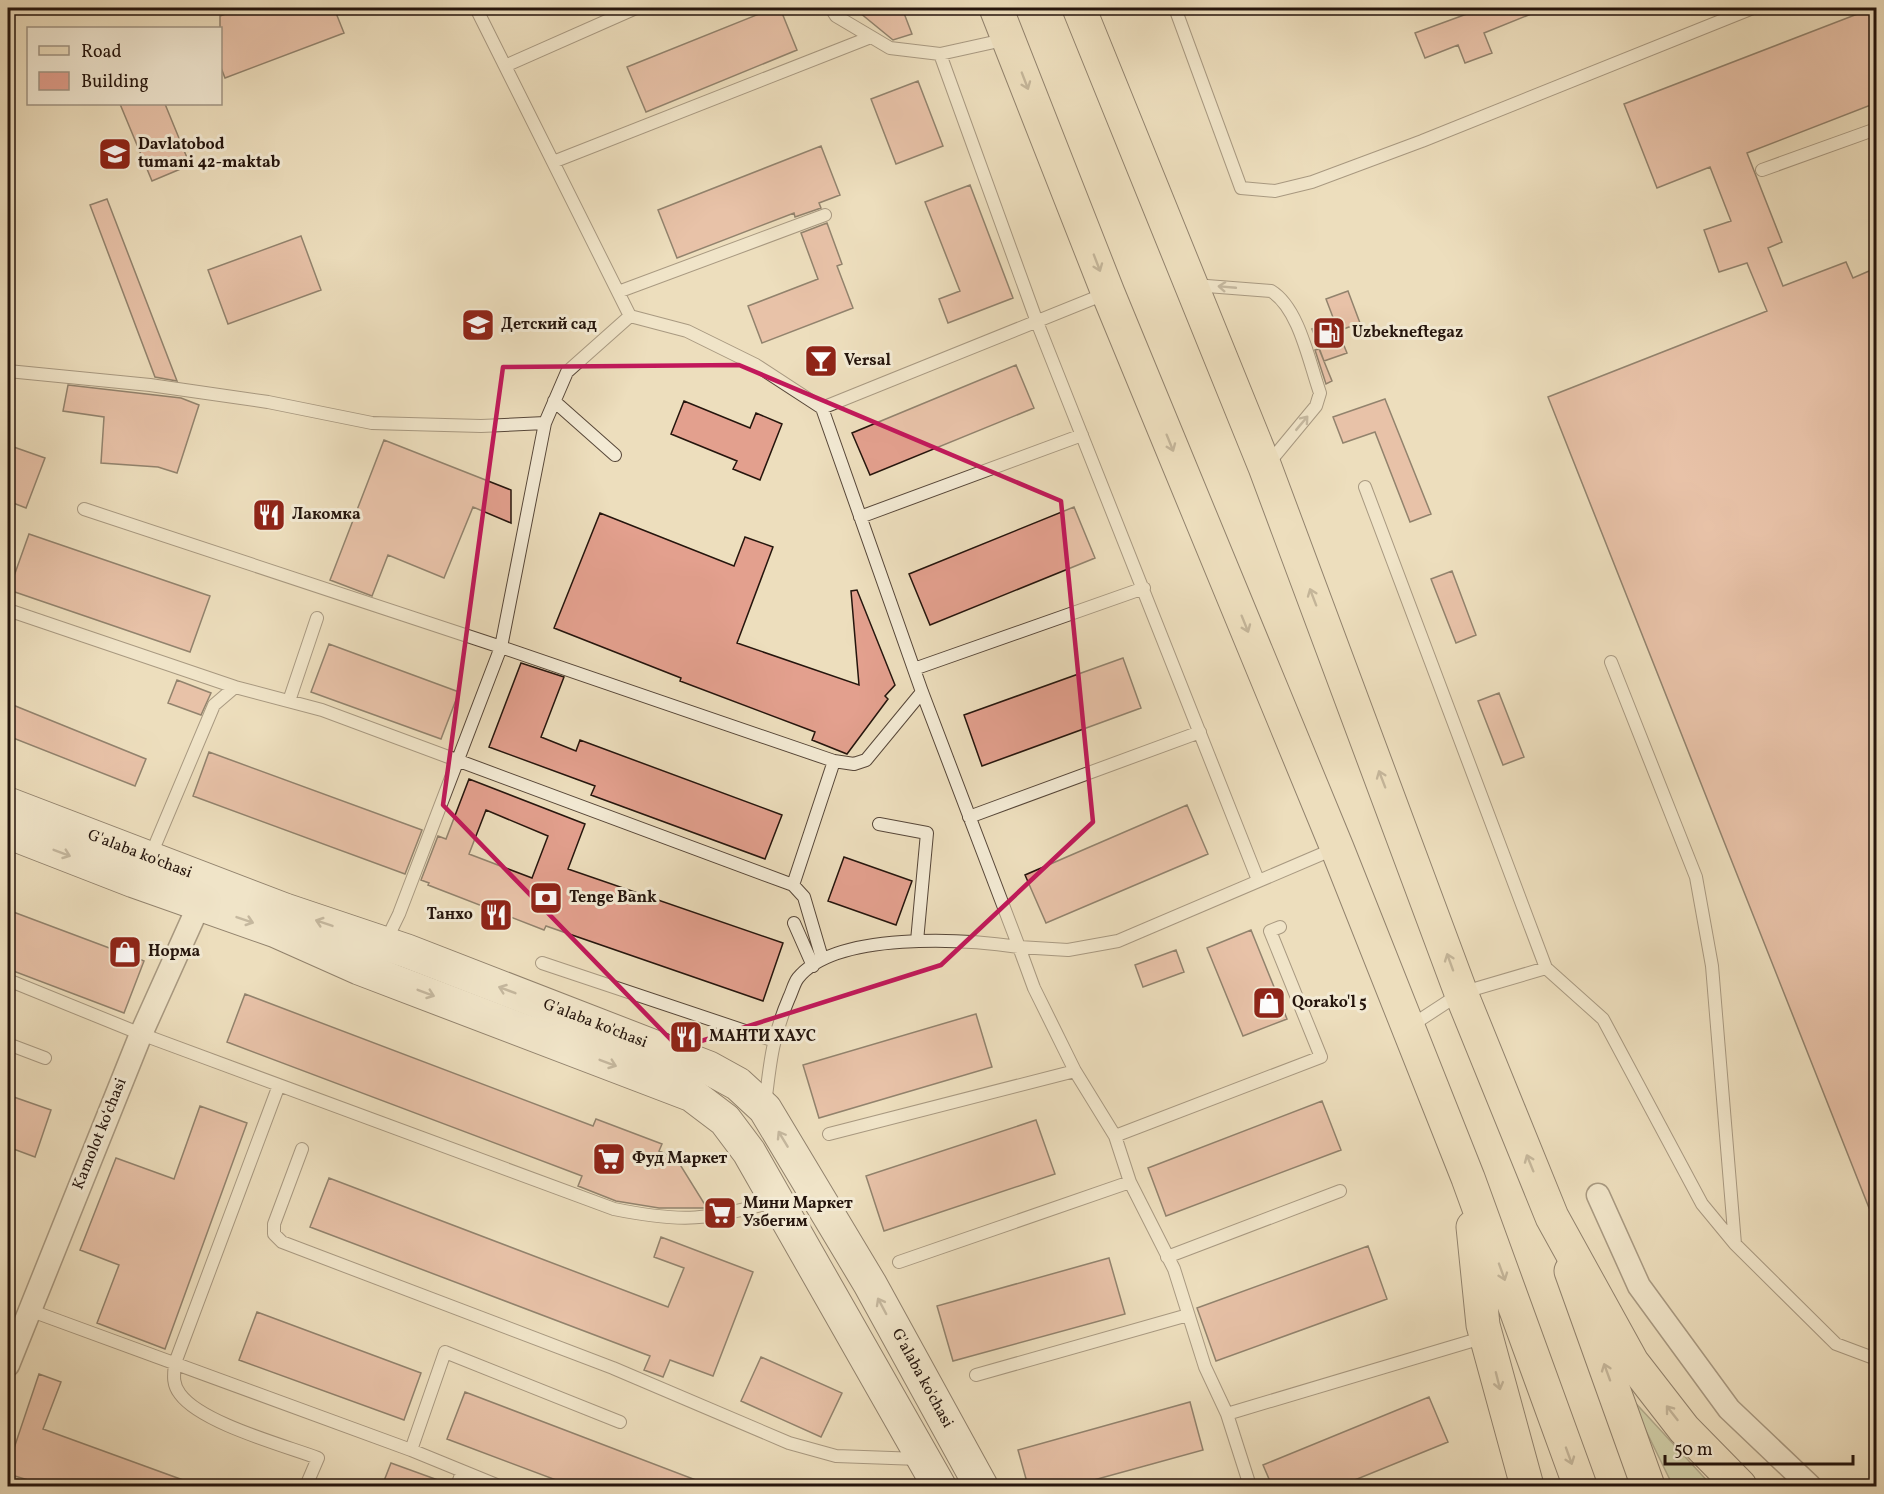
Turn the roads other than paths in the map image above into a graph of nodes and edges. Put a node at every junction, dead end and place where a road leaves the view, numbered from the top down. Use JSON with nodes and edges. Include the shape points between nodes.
{"nodes":[{"id":1,"x":476,"y":8,"type":"edge"},
{"id":2,"x":636,"y":8,"type":"edge"},
{"id":3,"x":831,"y":8,"type":"edge"},
{"id":4,"x":996,"y":8,"type":"edge"},
{"id":5,"x":1079,"y":8,"type":"edge"},
{"id":6,"x":1175,"y":8,"type":"edge"},
{"id":7,"x":1753,"y":8,"type":"edge"},
{"id":8,"x":871,"y":37,"type":"junction"},
{"id":9,"x":1009,"y":39,"type":"junction"},
{"id":10,"x":940,"y":54,"type":"junction"},
{"id":11,"x":505,"y":66,"type":"junction"},
{"id":12,"x":1876,"y":129,"type":"edge"},
{"id":13,"x":553,"y":162,"type":"junction"},
{"id":14,"x":1762,"y":170,"type":"dead end"},
{"id":15,"x":825,"y":215,"type":"dead end"},
{"id":16,"x":1192,"y":284,"type":"junction"},
{"id":17,"x":618,"y":292,"type":"junction"},
{"id":18,"x":1108,"y":293,"type":"junction"},
{"id":19,"x":630,"y":316,"type":"junction"},
{"id":20,"x":1037,"y":322,"type":"junction"},
{"id":21,"x":8,"y":371,"type":"edge"},
{"id":22,"x":554,"y":401,"type":"junction"},
{"id":23,"x":822,"y":408,"type":"junction"},
{"id":24,"x":545,"y":423,"type":"junction"},
{"id":25,"x":1083,"y":435,"type":"junction"},
{"id":26,"x":615,"y":455,"type":"dead end"},
{"id":27,"x":1265,"y":467,"type":"junction"},
{"id":28,"x":1365,"y":487,"type":"dead end"},
{"id":29,"x":84,"y":509,"type":"dead end"},
{"id":30,"x":860,"y":517,"type":"junction"},
{"id":31,"x":1144,"y":588,"type":"junction"},
{"id":32,"x":8,"y":609,"type":"edge"},
{"id":33,"x":317,"y":618,"type":"dead end"},
{"id":34,"x":501,"y":647,"type":"junction"},
{"id":35,"x":1611,"y":662,"type":"dead end"},
{"id":36,"x":914,"y":669,"type":"junction"},
{"id":37,"x":234,"y":687,"type":"junction"},
{"id":38,"x":922,"y":692,"type":"junction"},
{"id":39,"x":289,"y":701,"type":"junction"},
{"id":40,"x":1200,"y":732,"type":"junction"},
{"id":41,"x":834,"y":761,"type":"junction"},
{"id":42,"x":457,"y":762,"type":"junction"},
{"id":43,"x":8,"y":804,"type":"edge"},
{"id":44,"x":969,"y":817,"type":"junction"},
{"id":45,"x":879,"y":824,"type":"dead end"},
{"id":46,"x":8,"y":832,"type":"edge"},
{"id":47,"x":1337,"y":848,"type":"junction"},
{"id":48,"x":150,"y":858,"type":"junction"},
{"id":49,"x":1258,"y":880,"type":"junction"},
{"id":50,"x":793,"y":885,"type":"junction"},
{"id":51,"x":199,"y":905,"type":"junction"},
{"id":52,"x":794,"y":924,"type":"dead end"},
{"id":53,"x":1280,"y":927,"type":"dead end"},
{"id":54,"x":917,"y":941,"type":"junction"},
{"id":55,"x":1019,"y":947,"type":"junction"},
{"id":56,"x":398,"y":961,"type":"junction"},
{"id":57,"x":817,"y":962,"type":"junction"},
{"id":58,"x":542,"y":963,"type":"dead end"},
{"id":59,"x":1546,"y":968,"type":"junction"},
{"id":60,"x":8,"y":980,"type":"edge"},
{"id":61,"x":1461,"y":993,"type":"junction"},
{"id":62,"x":1408,"y":1027,"type":"junction"},
{"id":63,"x":141,"y":1034,"type":"junction"},
{"id":64,"x":772,"y":1040,"type":"junction"},
{"id":65,"x":8,"y":1044,"type":"edge"},
{"id":66,"x":45,"y":1058,"type":"dead end"},
{"id":67,"x":1075,"y":1071,"type":"junction"},
{"id":68,"x":279,"y":1085,"type":"junction"},
{"id":69,"x":765,"y":1109,"type":"junction"},
{"id":70,"x":829,"y":1134,"type":"dead end"},
{"id":71,"x":1115,"y":1136,"type":"junction"},
{"id":72,"x":302,"y":1149,"type":"dead end"},
{"id":73,"x":1468,"y":1178,"type":"junction"},
{"id":74,"x":1130,"y":1182,"type":"junction"},
{"id":75,"x":1340,"y":1191,"type":"dead end"},
{"id":76,"x":1598,"y":1196,"type":"dead end"},
{"id":77,"x":777,"y":1200,"type":"junction"},
{"id":78,"x":1551,"y":1217,"type":"junction"},
{"id":79,"x":1735,"y":1244,"type":"junction"},
{"id":80,"x":1167,"y":1257,"type":"junction"},
{"id":81,"x":899,"y":1262,"type":"dead end"},
{"id":82,"x":29,"y":1310,"type":"junction"},
{"id":83,"x":1188,"y":1315,"type":"junction"},
{"id":84,"x":1486,"y":1337,"type":"junction"},
{"id":85,"x":9,"y":1359,"type":"edge"},
{"id":86,"x":1876,"y":1359,"type":"edge"},
{"id":87,"x":175,"y":1363,"type":"junction"},
{"id":88,"x":915,"y":1366,"type":"junction"},
{"id":89,"x":976,"y":1375,"type":"dead end"},
{"id":90,"x":878,"y":1379,"type":"junction"},
{"id":91,"x":1227,"y":1414,"type":"junction"},
{"id":92,"x":620,"y":1422,"type":"dead end"},
{"id":93,"x":411,"y":1450,"type":"junction"},
{"id":94,"x":462,"y":1472,"type":"junction"},
{"id":95,"x":931,"y":1473,"type":"edge"},
{"id":96,"x":8,"y":1482,"type":"edge"},
{"id":97,"x":19,"y":1486,"type":"edge"},
{"id":98,"x":306,"y":1486,"type":"edge"},
{"id":99,"x":457,"y":1486,"type":"edge"},
{"id":100,"x":499,"y":1486,"type":"edge"},
{"id":101,"x":981,"y":1486,"type":"edge"},
{"id":102,"x":1250,"y":1486,"type":"edge"},
{"id":103,"x":1527,"y":1486,"type":"edge"},
{"id":104,"x":1580,"y":1486,"type":"edge"},
{"id":105,"x":1648,"y":1486,"type":"edge"},
{"id":106,"x":1740,"y":1486,"type":"edge"},
{"id":107,"x":1810,"y":1486,"type":"edge"}],
"edges":[{"from":1,"to":11,"type":"lane"},
{"from":2,"to":11,"type":"lane"},
{"from":3,"to":8,"type":"lane","via":[[836,16]]},
{"from":4,"to":9,"type":"main road"},
{"from":5,"to":16,"type":"main road"},
{"from":6,"to":7,"type":"lane","via":[[1241,188],[1275,191],[1312,182],[1422,141]]},
{"from":8,"to":10,"type":"lane","via":[[890,48]]},
{"from":8,"to":13,"type":"lane"},
{"from":9,"to":10,"type":"lane"},
{"from":9,"to":18,"type":"main road","one_way":true},
{"from":10,"to":20,"type":"lane"},
{"from":11,"to":13,"type":"lane"},
{"from":12,"to":14,"type":"lane"},
{"from":13,"to":17,"type":"lane"},
{"from":15,"to":17,"type":"lane"},
{"from":16,"to":27,"type":"main road"},
{"from":27,"to":16,"type":"lane","one_way":true,"via":[[1316,406],[1320,393],[1290,310],[1271,291]]},
{"from":17,"to":19,"type":"lane"},
{"from":18,"to":20,"type":"lane"},
{"from":18,"to":47,"type":"main road","one_way":true},
{"from":19,"to":22,"type":"lane","via":[[567,372]]},
{"from":19,"to":23,"type":"lane","via":[[687,331],[756,365]]},
{"from":20,"to":23,"type":"lane"},
{"from":20,"to":25,"type":"lane"},
{"from":21,"to":24,"type":"lane","via":[[150,385],[268,402],[372,423]]},
{"from":22,"to":24,"type":"lane"},
{"from":22,"to":26,"type":"lane"},
{"from":23,"to":30,"type":"lane"},
{"from":24,"to":34,"type":"lane"},
{"from":25,"to":30,"type":"lane"},
{"from":25,"to":31,"type":"lane"},
{"from":61,"to":27,"type":"main road","one_way":true},
{"from":28,"to":59,"type":"lane"},
{"from":29,"to":34,"type":"lane"},
{"from":30,"to":36,"type":"lane"},
{"from":31,"to":36,"type":"lane"},
{"from":31,"to":40,"type":"lane"},
{"from":32,"to":37,"type":"lane"},
{"from":33,"to":39,"type":"lane"},
{"from":34,"to":41,"type":"lane"},
{"from":34,"to":42,"type":"lane"},
{"from":35,"to":79,"type":"lane","via":[[1696,877],[1712,966]]},
{"from":36,"to":38,"type":"lane"},
{"from":37,"to":39,"type":"lane"},
{"from":37,"to":48,"type":"lane","via":[[214,705]]},
{"from":38,"to":41,"type":"lane","via":[[866,760],[854,764]]},
{"from":38,"to":44,"type":"lane"},
{"from":39,"to":42,"type":"lane"},
{"from":40,"to":44,"type":"lane"},
{"from":40,"to":49,"type":"lane"},
{"from":41,"to":50,"type":"lane"},
{"from":42,"to":50,"type":"lane"},
{"from":42,"to":56,"type":"lane","via":[[399,914]]},
{"from":43,"to":48,"type":"main road","name":"G'alaba ko'chasi"},
{"from":44,"to":55,"type":"lane"},
{"from":45,"to":54,"type":"lane","via":[[927,832]]},
{"from":46,"to":51,"type":"main road","name":"G'alaba ko'chasi","one_way":true},
{"from":47,"to":49,"type":"lane"},
{"from":47,"to":62,"type":"main road"},
{"from":56,"to":48,"type":"main road","name":"G'alaba ko'chasi","one_way":true,"via":[[285,910]]},
{"from":49,"to":55,"type":"lane","via":[[1118,940],[1068,950]]},
{"from":50,"to":57,"type":"lane","via":[[804,897]]},
{"from":51,"to":56,"type":"main road","name":"G'alaba ko'chasi","one_way":true,"via":[[276,931]]},
{"from":51,"to":63,"type":"street","name":"Kamolot koʻchasi"},
{"from":52,"to":57,"type":"lane"},
{"from":53,"to":71,"type":"lane","via":[[1270,931],[1321,1057]]},
{"from":54,"to":55,"type":"lane","via":[[970,940]]},
{"from":54,"to":57,"type":"lane","via":[[857,948]]},
{"from":55,"to":67,"type":"lane","via":[[1034,988]]},
{"from":69,"to":56,"type":"main road","name":"G'alaba ko'chasi","one_way":true,"via":[[738,1084],[709,1068]]},
{"from":56,"to":77,"type":"main road","name":"G'alaba ko'chasi","one_way":true,"via":[[692,1095],[725,1120]]},
{"from":57,"to":64,"type":"lane","via":[[798,978]]},
{"from":58,"to":64,"type":"lane"},
{"from":59,"to":61,"type":"lane"},
{"from":59,"to":79,"type":"lane","via":[[1603,1019],[1702,1204]]},
{"from":60,"to":63,"type":"lane"},
{"from":61,"to":62,"type":"lane"},
{"from":78,"to":61,"type":"main road","one_way":true},
{"from":62,"to":73,"type":"main road"},
{"from":63,"to":68,"type":"lane"},
{"from":63,"to":82,"type":"street","name":"Kamolot koʻchasi"},
{"from":64,"to":69,"type":"lane"},
{"from":65,"to":66,"type":"lane"},
{"from":67,"to":70,"type":"lane"},
{"from":67,"to":71,"type":"lane"},
{"from":68,"to":77,"type":"lane","via":[[614,1209],[659,1218],[702,1219]]},
{"from":68,"to":87,"type":"lane"},
{"from":88,"to":69,"type":"main road","name":"G'alaba ko'chasi","one_way":true},
{"from":71,"to":74,"type":"lane"},
{"from":72,"to":95,"type":"lane","via":[[274,1224],[274,1234],[282,1242],[613,1368],[789,1443]]},
{"from":73,"to":84,"type":"main road"},
{"from":73,"to":104,"type":"main road","one_way":true},
{"from":74,"to":80,"type":"lane"},
{"from":74,"to":81,"type":"lane"},
{"from":75,"to":80,"type":"lane"},
{"from":76,"to":107,"type":"street","via":[[1639,1286],[1729,1409]]},
{"from":77,"to":90,"type":"main road","name":"G'alaba ko'chasi"},
{"from":105,"to":78,"type":"main road","one_way":true},
{"from":106,"to":78,"type":"main road","one_way":true,"via":[[1684,1429],[1632,1362]]},
{"from":79,"to":86,"type":"lane","via":[[1836,1344]]},
{"from":80,"to":83,"type":"lane"},
{"from":82,"to":85,"type":"street","name":"Kamolot koʻchasi"},
{"from":82,"to":87,"type":"lane"},
{"from":83,"to":89,"type":"lane"},
{"from":83,"to":91,"type":"lane","via":[[1205,1367]]},
{"from":84,"to":91,"type":"lane"},
{"from":84,"to":103,"type":"main road","one_way":true},
{"from":87,"to":93,"type":"lane"},
{"from":87,"to":98,"type":"lane","via":[[174,1383],[194,1408],[318,1458]]},
{"from":88,"to":90,"type":"main road"},
{"from":88,"to":101,"type":"main road","name":"G'alaba ko'chasi"},
{"from":90,"to":95,"type":"main road","name":"G'alaba ko'chasi"},
{"from":91,"to":102,"type":"lane"},
{"from":92,"to":93,"type":"lane","via":[[445,1352]]},
{"from":93,"to":94,"type":"lane"},
{"from":94,"to":99,"type":"lane"},
{"from":94,"to":100,"type":"lane"},
{"from":96,"to":97,"type":"lane"}]}
